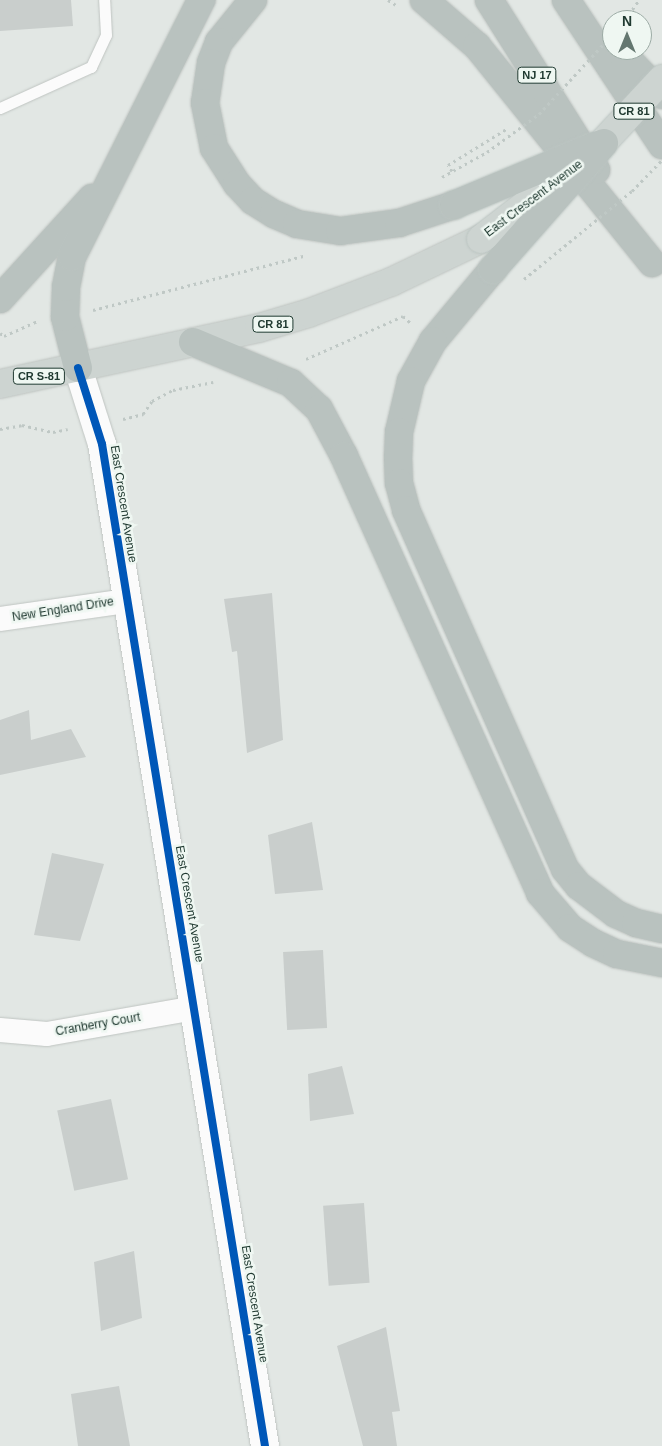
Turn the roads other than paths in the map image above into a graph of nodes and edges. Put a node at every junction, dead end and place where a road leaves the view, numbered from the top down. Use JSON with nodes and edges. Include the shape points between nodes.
{"nodes":[{"id":1,"x":104,"y":0,"type":"edge"},
{"id":2,"x":201,"y":0,"type":"edge"},
{"id":3,"x":253,"y":0,"type":"edge"},
{"id":4,"x":424,"y":0,"type":"edge"},
{"id":5,"x":489,"y":0,"type":"edge"},
{"id":6,"x":566,"y":0,"type":"edge"},
{"id":7,"x":571,"y":0,"type":"edge"},
{"id":8,"x":602,"y":33,"type":"edge"},
{"id":9,"x":629,"y":60,"type":"edge"},
{"id":10,"x":662,"y":79,"type":"edge"},
{"id":11,"x":662,"y":95,"type":"edge"},
{"id":12,"x":0,"y":108,"type":"edge"},
{"id":13,"x":604,"y":143,"type":"junction"},
{"id":14,"x":662,"y":145,"type":"edge"},
{"id":15,"x":112,"y":177,"type":"junction"},
{"id":16,"x":657,"y":272,"type":"edge"},
{"id":17,"x":0,"y":299,"type":"edge"},
{"id":18,"x":193,"y":342,"type":"junction"},
{"id":19,"x":78,"y":368,"type":"junction"},
{"id":20,"x":0,"y":384,"type":"edge"},
{"id":21,"x":126,"y":600,"type":"junction"},
{"id":22,"x":0,"y":620,"type":"edge"},
{"id":23,"x":662,"y":928,"type":"edge"},
{"id":24,"x":662,"y":963,"type":"edge"},
{"id":25,"x":195,"y":1008,"type":"junction"},
{"id":26,"x":0,"y":1030,"type":"edge"},
{"id":27,"x":264,"y":1446,"type":"edge"}],
"edges":[{"from":1,"to":12,"type":"lane","via":[[106,35],[91,67]]},
{"from":2,"to":15,"type":"highway"},
{"from":3,"to":13,"type":"highway","bridge":true,"via":[[230,25],[211,63],[205,104],[214,148],[237,184],[274,214],[320,230],[366,229],[427,215]]},
{"from":4,"to":16,"type":"highway","via":[[477,46]]},
{"from":5,"to":16,"type":"highway","number":"NJ 17","via":[[585,150]]},
{"from":6,"to":14,"type":"highway"},
{"from":7,"to":8,"type":"highway"},
{"from":9,"to":11,"type":"highway"},
{"from":10,"to":13,"type":"main road","name":"East Crescent Avenue","number":"CR 81","bridge":true},
{"from":13,"to":18,"type":"main road","name":"East Crescent Avenue","number":"CR 81","bridge":true,"via":[[560,181],[481,239],[437,262],[342,302],[259,328]]},
{"from":13,"to":23,"type":"highway","bridge":true,"via":[[433,341],[411,382],[399,432],[399,483],[406,510],[565,869],[579,886],[616,914],[636,923]]},
{"from":15,"to":17,"type":"highway"},
{"from":15,"to":19,"type":"highway","via":[[72,257],[66,287],[65,317]]},
{"from":18,"to":19,"type":"main road","name":"East Crescent Avenue","number":"CR 81"},
{"from":18,"to":24,"type":"highway","via":[[292,383],[319,409],[344,456],[540,893],[570,928],[593,943],[618,954]]},
{"from":19,"to":20,"type":"main road","number":"CR S-81"},
{"from":19,"to":21,"type":"street","name":"East Crescent Avenue","via":[[102,444]]},
{"from":21,"to":22,"type":"street","name":"New England Drive"},
{"from":21,"to":25,"type":"street","name":"East Crescent Avenue"},
{"from":25,"to":26,"type":"street","name":"Cranberry Court","via":[[47,1034]]},
{"from":25,"to":27,"type":"street","name":"East Crescent Avenue"}]}
